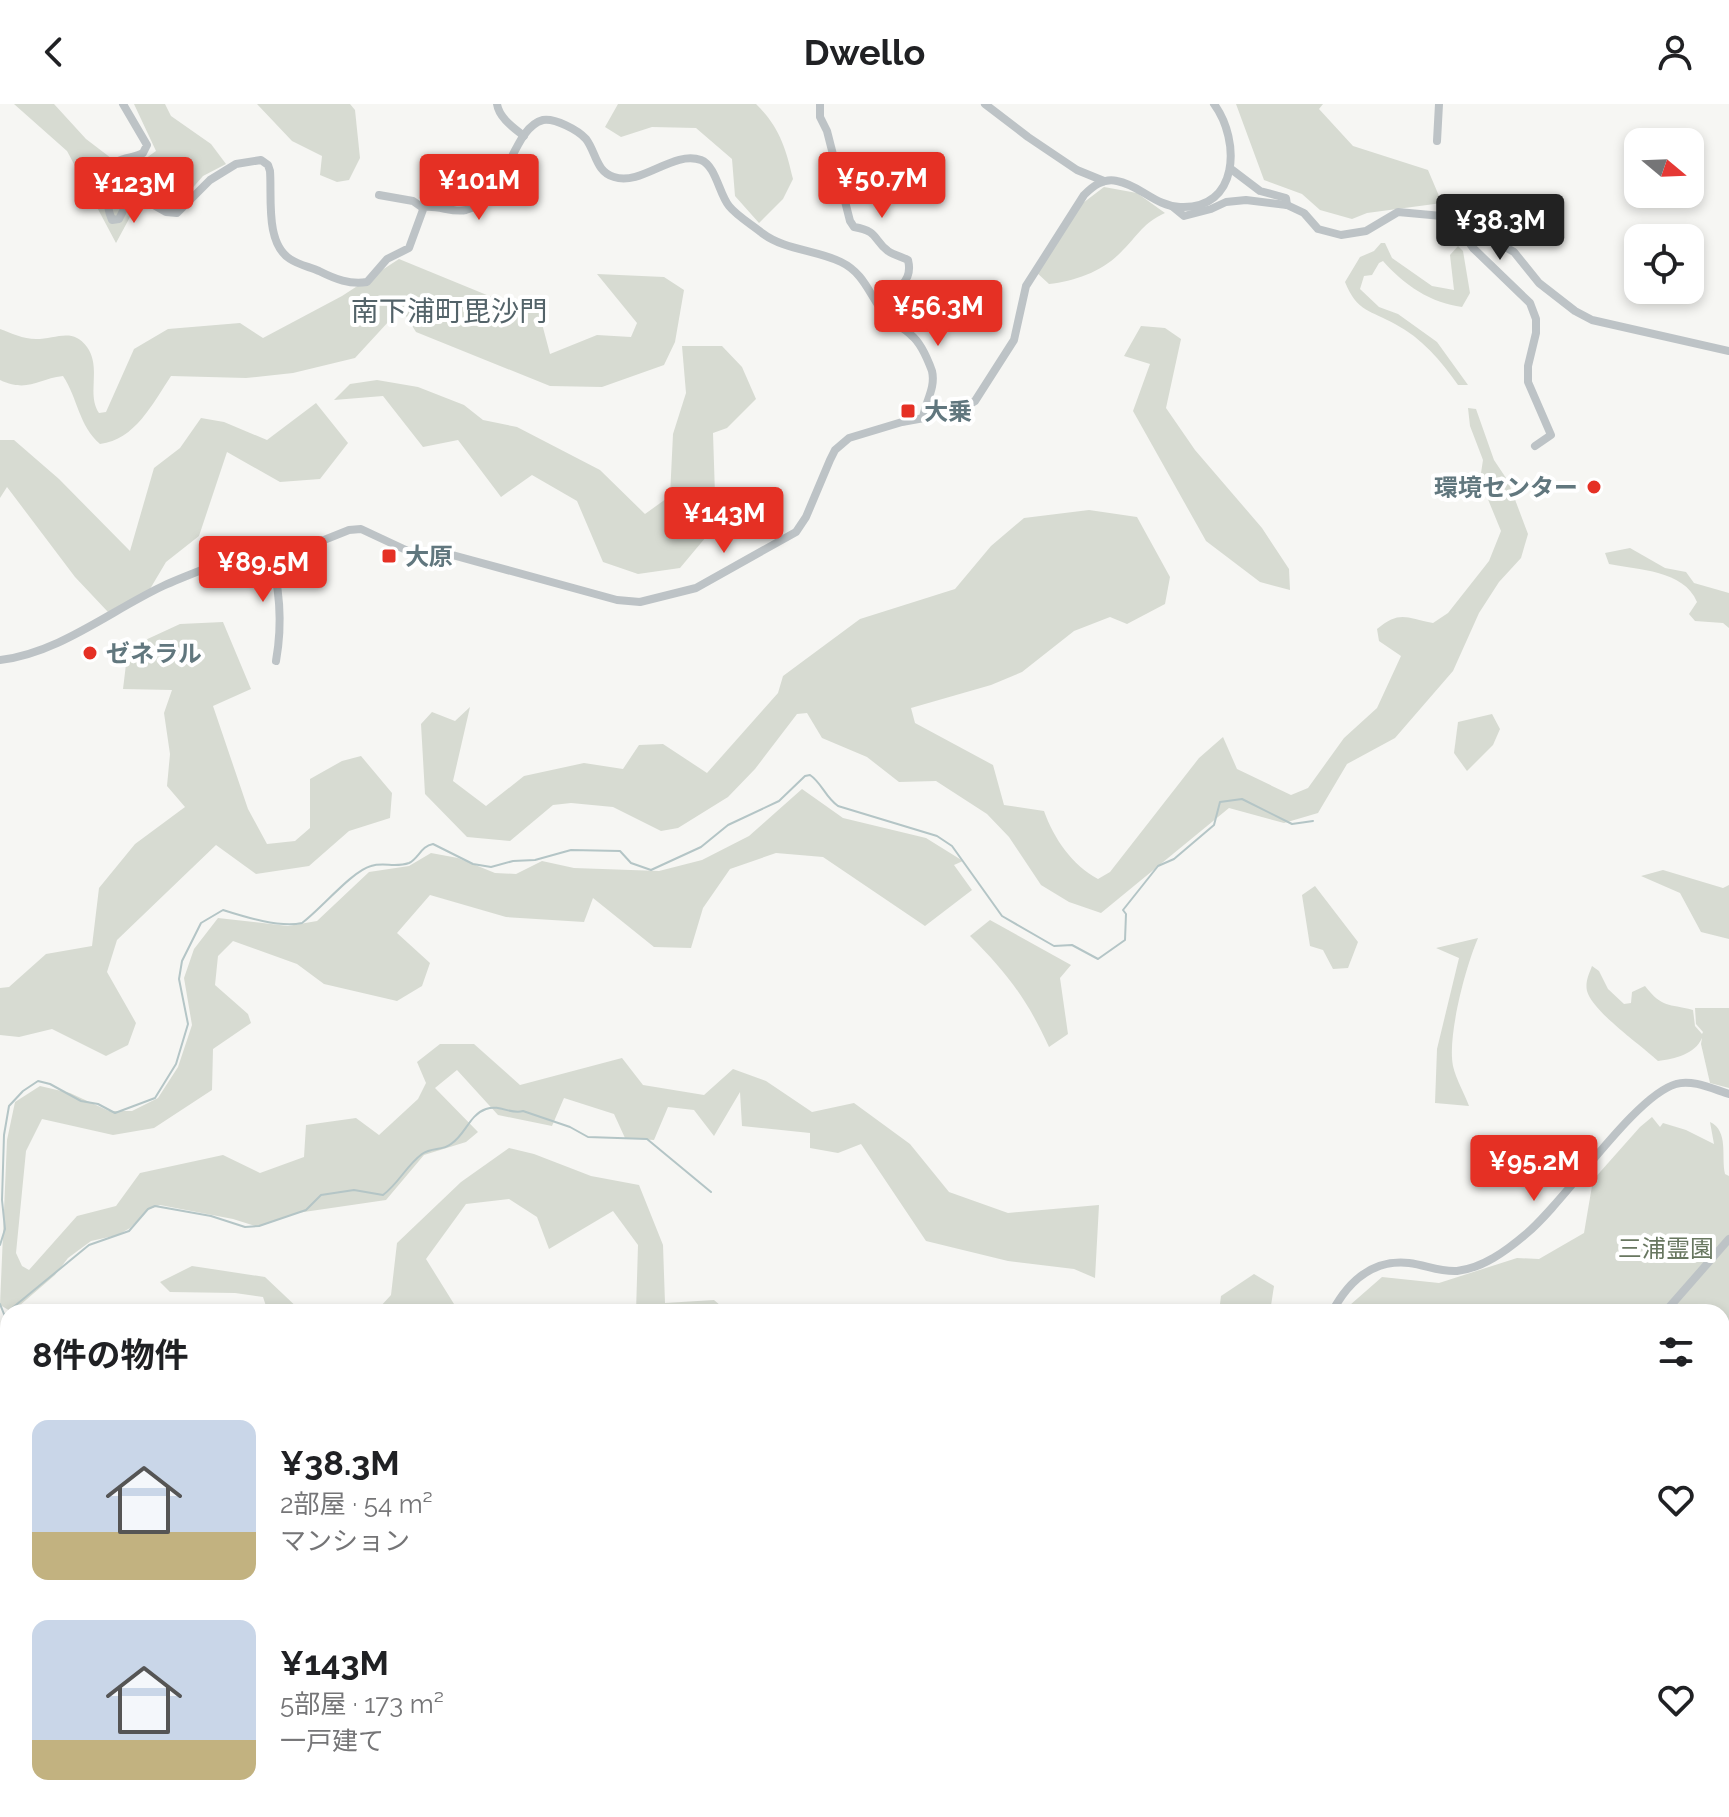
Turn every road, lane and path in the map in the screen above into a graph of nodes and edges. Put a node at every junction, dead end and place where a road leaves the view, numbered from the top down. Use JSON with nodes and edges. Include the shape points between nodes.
{"nodes":[{"id":1,"x":123,"y":104,"type":"edge"},
{"id":2,"x":820,"y":104,"type":"edge"},
{"id":3,"x":985,"y":104,"type":"edge"},
{"id":4,"x":1214,"y":104,"type":"edge"},
{"id":5,"x":1439,"y":104,"type":"edge"},
{"id":6,"x":496,"y":106,"type":"edge"},
{"id":7,"x":524,"y":136,"type":"junction"},
{"id":8,"x":1437,"y":141,"type":"dead end"},
{"id":9,"x":1231,"y":169,"type":"junction"},
{"id":10,"x":1104,"y":181,"type":"junction"},
{"id":11,"x":379,"y":195,"type":"dead end"},
{"id":12,"x":1287,"y":205,"type":"junction"},
{"id":13,"x":1172,"y":206,"type":"junction"},
{"id":14,"x":423,"y":208,"type":"junction"},
{"id":15,"x":1453,"y":219,"type":"junction"},
{"id":16,"x":876,"y":299,"type":"junction"},
{"id":17,"x":1729,"y":351,"type":"edge"},
{"id":18,"x":923,"y":418,"type":"junction"},
{"id":19,"x":1535,"y":446,"type":"dead end"},
{"id":20,"x":268,"y":547,"type":"junction"},
{"id":21,"x":0,"y":660,"type":"edge"},
{"id":22,"x":276,"y":661,"type":"dead end"},
{"id":23,"x":1729,"y":1094,"type":"edge"},
{"id":24,"x":1729,"y":1239,"type":"edge"},
{"id":25,"x":1336,"y":1304,"type":"edge"},
{"id":26,"x":1672,"y":1304,"type":"edge"}],
"edges":[{"from":1,"to":14,"type":"street","via":[[147,145],[143,153],[118,161],[109,171],[109,214],[114,220],[136,195],[168,214],[177,213],[210,180],[236,164],[261,160],[270,171],[273,230],[282,252],[334,279],[360,283],[409,248]]},
{"from":2,"to":16,"type":"street","via":[[850,221],[908,260],[907,279],[899,289]]},
{"from":3,"to":10,"type":"street","via":[[1077,170]]},
{"from":4,"to":9,"type":"street","via":[[1231,139]]},
{"from":5,"to":8,"type":"street"},
{"from":6,"to":7,"type":"street"},
{"from":7,"to":14,"type":"street","via":[[480,204],[458,211]]},
{"from":7,"to":16,"type":"street","via":[[542,121],[559,123],[585,138],[600,167],[618,178],[702,160],[729,207],[765,236],[839,261],[862,277]]},
{"from":9,"to":12,"type":"street","via":[[1260,191],[1283,196]]},
{"from":9,"to":13,"type":"street","via":[[1210,198],[1193,206]]},
{"from":10,"to":13,"type":"street","via":[[1133,186]]},
{"from":10,"to":18,"type":"street","via":[[1084,195],[1031,277],[1014,340],[975,401],[957,412]]},
{"from":11,"to":14,"type":"street"},
{"from":12,"to":13,"type":"street","via":[[1237,200],[1184,216]]},
{"from":12,"to":15,"type":"street","via":[[1304,213],[1318,229],[1341,235],[1366,231],[1398,212]]},
{"from":15,"to":17,"type":"street","via":[[1514,252],[1539,283],[1592,320]]},
{"from":15,"to":19,"type":"street","via":[[1473,248],[1530,303],[1536,319],[1528,382],[1551,435]]},
{"from":16,"to":18,"type":"street","via":[[884,314],[915,338],[932,371]]},
{"from":18,"to":20,"type":"street","via":[[842,443],[801,526],[789,537],[705,584],[640,602],[445,553],[408,551],[361,529]]},
{"from":20,"to":21,"type":"street","via":[[163,586],[61,641]]},
{"from":20,"to":22,"type":"street","via":[[278,579],[282,632]]},
{"from":23,"to":25,"type":"street","via":[[1686,1082],[1661,1091],[1527,1233],[1489,1261],[1459,1271],[1410,1263],[1377,1267],[1360,1275]]},
{"from":24,"to":26,"type":"street"}]}
